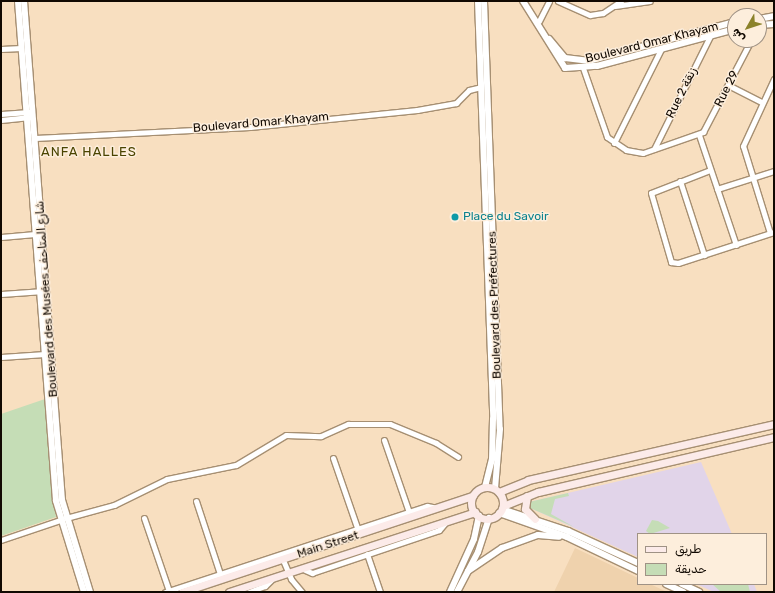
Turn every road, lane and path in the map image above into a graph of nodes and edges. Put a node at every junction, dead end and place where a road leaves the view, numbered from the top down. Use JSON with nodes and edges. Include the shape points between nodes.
{"nodes":[{"id":1,"x":18,"y":1,"type":"edge"},
{"id":2,"x":24,"y":1,"type":"edge"},
{"id":3,"x":478,"y":1,"type":"edge"},
{"id":4,"x":484,"y":1,"type":"edge"},
{"id":5,"x":523,"y":1,"type":"edge"},
{"id":6,"x":528,"y":1,"type":"edge"},
{"id":7,"x":549,"y":1,"type":"edge"},
{"id":8,"x":558,"y":1,"type":"edge"},
{"id":9,"x":621,"y":1,"type":"edge"},
{"id":10,"x":650,"y":1,"type":"edge"},
{"id":11,"x":615,"y":6,"type":"junction"},
{"id":12,"x":539,"y":21,"type":"junction"},
{"id":13,"x":727,"y":24,"type":"edge"},
{"id":14,"x":727,"y":31,"type":"edge"},
{"id":15,"x":710,"y":36,"type":"junction"},
{"id":16,"x":21,"y":48,"type":"junction"},
{"id":17,"x":747,"y":48,"type":"edge"},
{"id":18,"x":1,"y":49,"type":"edge"},
{"id":19,"x":661,"y":49,"type":"junction"},
{"id":20,"x":565,"y":60,"type":"junction"},
{"id":21,"x":570,"y":67,"type":"junction"},
{"id":22,"x":583,"y":68,"type":"junction"},
{"id":23,"x":774,"y":79,"type":"edge"},
{"id":24,"x":728,"y":85,"type":"junction"},
{"id":25,"x":483,"y":90,"type":"junction"},
{"id":26,"x":762,"y":102,"type":"junction"},
{"id":27,"x":1,"y":114,"type":"edge"},
{"id":28,"x":30,"y":115,"type":"junction"},
{"id":29,"x":1,"y":120,"type":"edge"},
{"id":30,"x":698,"y":135,"type":"junction"},
{"id":31,"x":35,"y":138,"type":"junction"},
{"id":32,"x":614,"y":143,"type":"junction"},
{"id":33,"x":654,"y":149,"type":"junction"},
{"id":34,"x":710,"y":170,"type":"junction"},
{"id":35,"x":774,"y":171,"type":"edge"},
{"id":36,"x":753,"y":178,"type":"junction"},
{"id":37,"x":680,"y":181,"type":"junction"},
{"id":38,"x":717,"y":189,"type":"junction"},
{"id":39,"x":488,"y":211,"type":"junction"},
{"id":40,"x":772,"y":232,"type":"edge"},
{"id":41,"x":40,"y":234,"type":"junction"},
{"id":42,"x":1,"y":237,"type":"edge"},
{"id":43,"x":736,"y":245,"type":"junction"},
{"id":44,"x":704,"y":255,"type":"junction"},
{"id":45,"x":40,"y":291,"type":"junction"},
{"id":46,"x":1,"y":294,"type":"edge"},
{"id":47,"x":44,"y":354,"type":"junction"},
{"id":48,"x":1,"y":357,"type":"edge"},
{"id":49,"x":774,"y":424,"type":"edge"},
{"id":50,"x":730,"y":434,"type":"junction"},
{"id":51,"x":774,"y":437,"type":"edge"},
{"id":52,"x":384,"y":440,"type":"dead end"},
{"id":53,"x":699,"y":441,"type":"junction"},
{"id":54,"x":734,"y":447,"type":"junction"},
{"id":55,"x":704,"y":454,"type":"junction"},
{"id":56,"x":458,"y":457,"type":"dead end"},
{"id":57,"x":334,"y":458,"type":"dead end"},
{"id":58,"x":485,"y":487,"type":"junction"},
{"id":59,"x":497,"y":491,"type":"junction"},
{"id":60,"x":473,"y":496,"type":"junction"},
{"id":61,"x":527,"y":496,"type":"junction"},
{"id":62,"x":196,"y":501,"type":"dead end"},
{"id":63,"x":439,"y":508,"type":"junction"},
{"id":64,"x":501,"y":509,"type":"junction"},
{"id":65,"x":408,"y":512,"type":"junction"},
{"id":66,"x":477,"y":514,"type":"junction"},
{"id":67,"x":144,"y":518,"type":"dead end"},
{"id":68,"x":490,"y":518,"type":"junction"},
{"id":69,"x":63,"y":519,"type":"junction"},
{"id":70,"x":535,"y":520,"type":"junction"},
{"id":71,"x":446,"y":522,"type":"junction"},
{"id":72,"x":358,"y":530,"type":"junction"},
{"id":73,"x":567,"y":537,"type":"junction"},
{"id":74,"x":1,"y":540,"type":"edge"},
{"id":75,"x":368,"y":554,"type":"junction"},
{"id":76,"x":283,"y":560,"type":"junction"},
{"id":77,"x":637,"y":563,"type":"edge"},
{"id":78,"x":305,"y":570,"type":"junction"},
{"id":79,"x":468,"y":571,"type":"junction"},
{"id":80,"x":637,"y":571,"type":"edge"},
{"id":81,"x":220,"y":574,"type":"junction"},
{"id":82,"x":288,"y":575,"type":"junction"},
{"id":83,"x":272,"y":579,"type":"junction"},
{"id":84,"x":668,"y":585,"type":"edge"},
{"id":85,"x":684,"y":585,"type":"edge"},
{"id":86,"x":167,"y":591,"type":"edge"},
{"id":87,"x":84,"y":592,"type":"edge"},
{"id":88,"x":90,"y":592,"type":"edge"},
{"id":89,"x":182,"y":592,"type":"edge"},
{"id":90,"x":229,"y":592,"type":"edge"},
{"id":91,"x":249,"y":592,"type":"edge"},
{"id":92,"x":302,"y":592,"type":"edge"},
{"id":93,"x":380,"y":592,"type":"edge"},
{"id":94,"x":450,"y":592,"type":"edge"},
{"id":95,"x":457,"y":592,"type":"edge"},
{"id":96,"x":682,"y":592,"type":"edge"},
{"id":97,"x":698,"y":592,"type":"edge"}],
"edges":[{"from":1,"to":16,"type":"street","name":"Boulevard des Musées شارع المتاحف"},
{"from":2,"to":28,"type":"street","name":"Boulevard des Musées شارع المتاحف"},
{"from":3,"to":25,"type":"street","name":"Boulevard des Préfectures"},
{"from":4,"to":25,"type":"street","name":"Boulevard des Préfectures"},
{"from":5,"to":20,"type":"street"},
{"from":6,"to":12,"type":"street"},
{"from":7,"to":12,"type":"street"},
{"from":8,"to":11,"type":"street","via":[[590,15]]},
{"from":9,"to":11,"type":"street"},
{"from":10,"to":11,"type":"street"},
{"from":12,"to":20,"type":"street"},
{"from":13,"to":20,"type":"street","name":"Boulevard Omar Khayam","via":[[595,60]]},
{"from":14,"to":15,"type":"street","name":"Boulevard Omar Khayam"},
{"from":15,"to":19,"type":"street","name":"Boulevard Omar Khayam"},
{"from":15,"to":33,"type":"street","name":"Rue 2 زنقة"},
{"from":16,"to":18,"type":"street"},
{"from":16,"to":28,"type":"street","name":"Boulevard des Musées شارع المتاحف"},
{"from":17,"to":24,"type":"street","name":"Rue 29"},
{"from":19,"to":22,"type":"street","name":"Boulevard Omar Khayam"},
{"from":19,"to":32,"type":"street"},
{"from":20,"to":21,"type":"street"},
{"from":20,"to":21,"type":"street","name":"Boulevard Omar Khayam","via":[[563,67]]},
{"from":21,"to":22,"type":"street","name":"Boulevard Omar Khayam"},
{"from":22,"to":32,"type":"street","via":[[605,133]]},
{"from":23,"to":26,"type":"street"},
{"from":24,"to":26,"type":"street"},
{"from":24,"to":30,"type":"street","name":"Rue 29","via":[[708,124]]},
{"from":25,"to":31,"type":"street","name":"Boulevard Omar Khayam","via":[[469,90],[456,103],[417,110],[250,127]]},
{"from":25,"to":39,"type":"street","name":"Boulevard des Préfectures"},
{"from":26,"to":36,"type":"street","via":[[743,146]]},
{"from":27,"to":28,"type":"street"},
{"from":28,"to":29,"type":"street"},
{"from":28,"to":31,"type":"street","name":"Boulevard des Musées شارع المتاحف"},
{"from":28,"to":41,"type":"street","name":"Boulevard des Musées شارع المتاحف"},
{"from":30,"to":33,"type":"street"},
{"from":30,"to":34,"type":"street"},
{"from":31,"to":41,"type":"street","name":"Boulevard des Musées شارع المتاحف"},
{"from":32,"to":33,"type":"street","via":[[637,154]]},
{"from":34,"to":37,"type":"street"},
{"from":34,"to":38,"type":"street"},
{"from":35,"to":36,"type":"street"},
{"from":36,"to":38,"type":"street"},
{"from":36,"to":40,"type":"street"},
{"from":37,"to":44,"type":"street"},
{"from":37,"to":44,"type":"street","via":[[652,192],[653,208],[671,262]]},
{"from":38,"to":43,"type":"street"},
{"from":39,"to":58,"type":"street","name":"Boulevard des Préfectures","via":[[493,439]]},
{"from":39,"to":59,"type":"street","name":"Boulevard des Préfectures","via":[[500,439]]},
{"from":40,"to":43,"type":"street"},
{"from":41,"to":42,"type":"street"},
{"from":41,"to":45,"type":"street","name":"Boulevard des Musées شارع المتاحف"},
{"from":41,"to":69,"type":"street","name":"Boulevard des Musées شارع المتاحف"},
{"from":43,"to":44,"type":"street"},
{"from":45,"to":46,"type":"street"},
{"from":45,"to":47,"type":"street","name":"Boulevard des Musées شارع المتاحف"},
{"from":47,"to":48,"type":"street"},
{"from":47,"to":69,"type":"street","name":"Boulevard des Musées شارع المتاحف"},
{"from":49,"to":50,"type":"main road"},
{"from":50,"to":53,"type":"main road"},
{"from":50,"to":54,"type":"main road"},
{"from":51,"to":54,"type":"main road"},
{"from":52,"to":65,"type":"street"},
{"from":53,"to":55,"type":"main road"},
{"from":53,"to":59,"type":"main road","via":[[528,480]]},
{"from":54,"to":55,"type":"main road"},
{"from":55,"to":61,"type":"main road"},
{"from":56,"to":69,"type":"street","via":[[436,443],[387,423],[348,424],[318,436],[286,435],[236,465],[167,479],[114,505]]},
{"from":57,"to":72,"type":"street"},
{"from":58,"to":59,"type":"main road"},
{"from":58,"to":60,"type":"main road"},
{"from":59,"to":64,"type":"main road"},
{"from":60,"to":63,"type":"main road","name":"Main Street"},
{"from":60,"to":66,"type":"main road"},
{"from":61,"to":64,"type":"main road"},
{"from":61,"to":70,"type":"main road","via":[[525,509]]},
{"from":62,"to":81,"type":"street"},
{"from":63,"to":65,"type":"street","via":[[431,505]]},
{"from":63,"to":76,"type":"main road","name":"Main Street"},
{"from":64,"to":68,"type":"main road"},
{"from":64,"to":70,"type":"street"},
{"from":64,"to":73,"type":"street"},
{"from":65,"to":72,"type":"street"},
{"from":66,"to":68,"type":"main road"},
{"from":66,"to":71,"type":"main road","name":"Main Street"},
{"from":66,"to":94,"type":"street","via":[[474,539]]},
{"from":67,"to":86,"type":"street"},
{"from":68,"to":79,"type":"street"},
{"from":69,"to":74,"type":"street"},
{"from":69,"to":87,"type":"street","name":"Boulevard des Musées شارع المتاحف"},
{"from":69,"to":88,"type":"street","name":"Boulevard des Musées شارع المتاحف"},
{"from":70,"to":77,"type":"street"},
{"from":71,"to":75,"type":"street","via":[[439,530]]},
{"from":71,"to":78,"type":"main road","name":"Main Street"},
{"from":72,"to":81,"type":"street"},
{"from":73,"to":79,"type":"street","via":[[529,538],[493,552]]},
{"from":73,"to":80,"type":"street"},
{"from":75,"to":78,"type":"street","via":[[312,573]]},
{"from":75,"to":93,"type":"street"},
{"from":76,"to":82,"type":"street"},
{"from":76,"to":89,"type":"main road","name":"Main Street"},
{"from":78,"to":82,"type":"main road","name":"Main Street"},
{"from":79,"to":95,"type":"street"},
{"from":81,"to":86,"type":"street"},
{"from":82,"to":83,"type":"main road","name":"Main Street"},
{"from":82,"to":92,"type":"street"},
{"from":83,"to":90,"type":"main road","name":"Main Street"},
{"from":83,"to":91,"type":"street","via":[[265,586]]},
{"from":84,"to":96,"type":"street"},
{"from":85,"to":97,"type":"street"}]}
